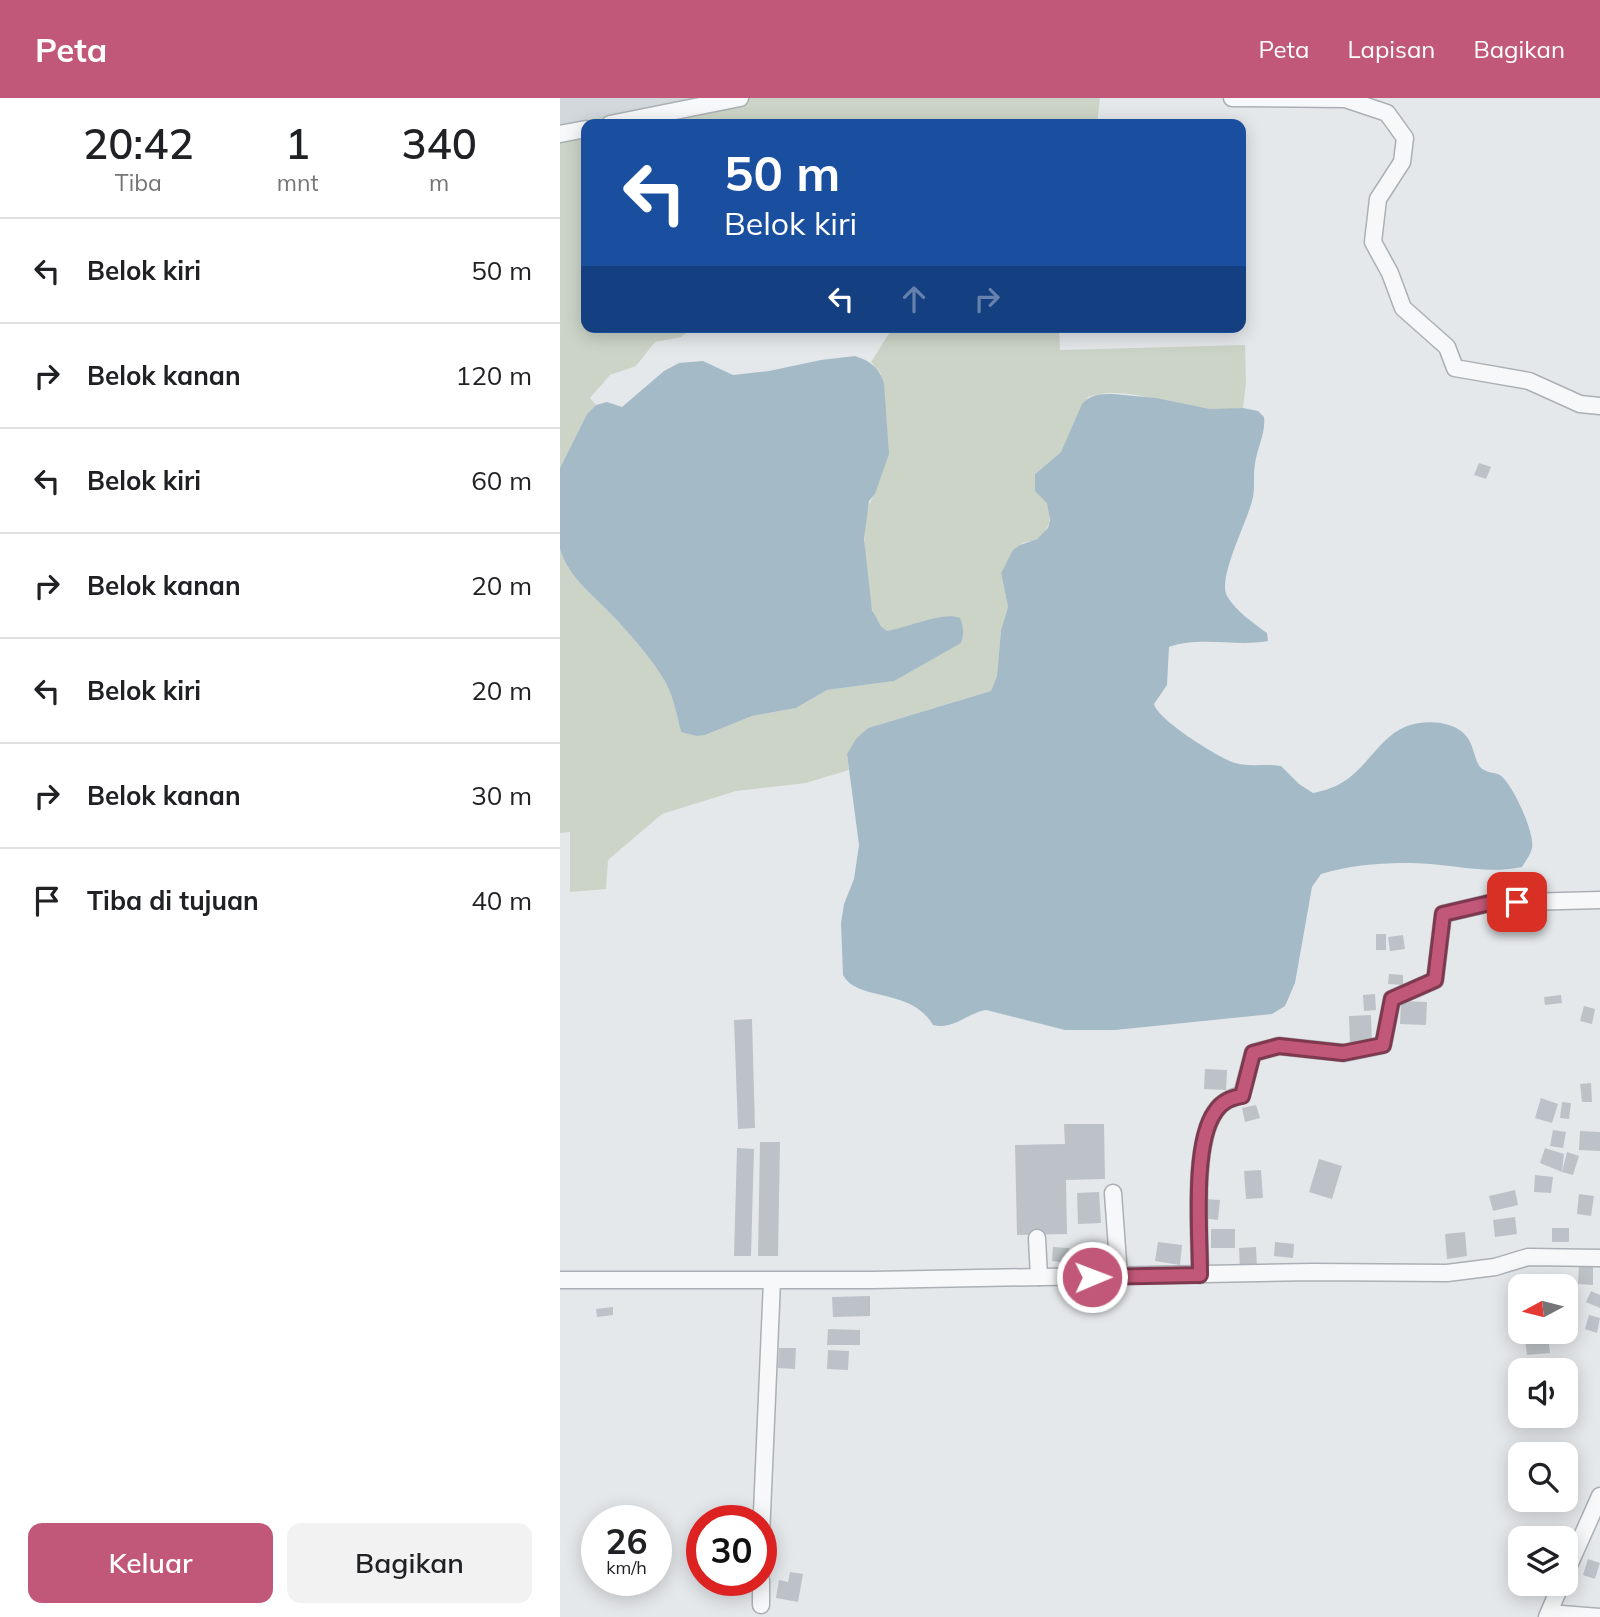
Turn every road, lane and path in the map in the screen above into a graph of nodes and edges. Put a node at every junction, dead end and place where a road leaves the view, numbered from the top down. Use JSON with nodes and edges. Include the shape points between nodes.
{"nodes":[{"id":1,"x":740,"y":98,"type":"edge"},
{"id":2,"x":1232,"y":98,"type":"edge"},
{"id":3,"x":635,"y":119,"type":"edge"},
{"id":4,"x":581,"y":130,"type":"edge"},
{"id":5,"x":560,"y":134,"type":"edge"},
{"id":6,"x":1600,"y":406,"type":"edge"},
{"id":7,"x":1600,"y":900,"type":"edge"},
{"id":8,"x":1113,"y":1193,"type":"dead end"},
{"id":9,"x":1037,"y":1238,"type":"dead end"},
{"id":10,"x":1600,"y":1258,"type":"edge"},
{"id":11,"x":1200,"y":1275,"type":"junction"},
{"id":12,"x":1119,"y":1276,"type":"junction"},
{"id":13,"x":1038,"y":1278,"type":"junction"},
{"id":14,"x":560,"y":1280,"type":"edge"},
{"id":15,"x":772,"y":1280,"type":"junction"},
{"id":16,"x":1600,"y":1496,"type":"edge"},
{"id":17,"x":762,"y":1505,"type":"edge"},
{"id":18,"x":1578,"y":1545,"type":"edge"},
{"id":19,"x":761,"y":1596,"type":"edge"},
{"id":20,"x":1556,"y":1596,"type":"edge"},
{"id":21,"x":761,"y":1605,"type":"dead end"},
{"id":22,"x":1548,"y":1615,"type":"edge"},
{"id":23,"x":1600,"y":1617,"type":"edge"}],
"edges":[{"from":1,"to":3,"type":"street"},
{"from":2,"to":6,"type":"street","via":[[1345,99],[1387,113],[1405,138],[1402,162],[1378,199],[1373,242],[1402,308],[1447,347],[1455,368],[1528,380],[1580,404]]},
{"from":4,"to":5,"type":"street"},
{"from":7,"to":11,"type":"street","via":[[1490,903],[1443,914],[1435,980],[1392,999],[1383,1045],[1343,1053],[1279,1046],[1253,1053],[1242,1096],[1221,1105],[1204,1134]]},
{"from":8,"to":12,"type":"street"},
{"from":9,"to":13,"type":"street"},
{"from":10,"to":11,"type":"street","via":[[1528,1257],[1447,1273]]},
{"from":11,"to":12,"type":"street"},
{"from":12,"to":13,"type":"street"},
{"from":13,"to":15,"type":"street"},
{"from":14,"to":15,"type":"street"},
{"from":15,"to":17,"type":"street"},
{"from":16,"to":18,"type":"street"},
{"from":19,"to":21,"type":"street"},
{"from":20,"to":22,"type":"street"},
{"from":22,"to":23,"type":"street"}]}
